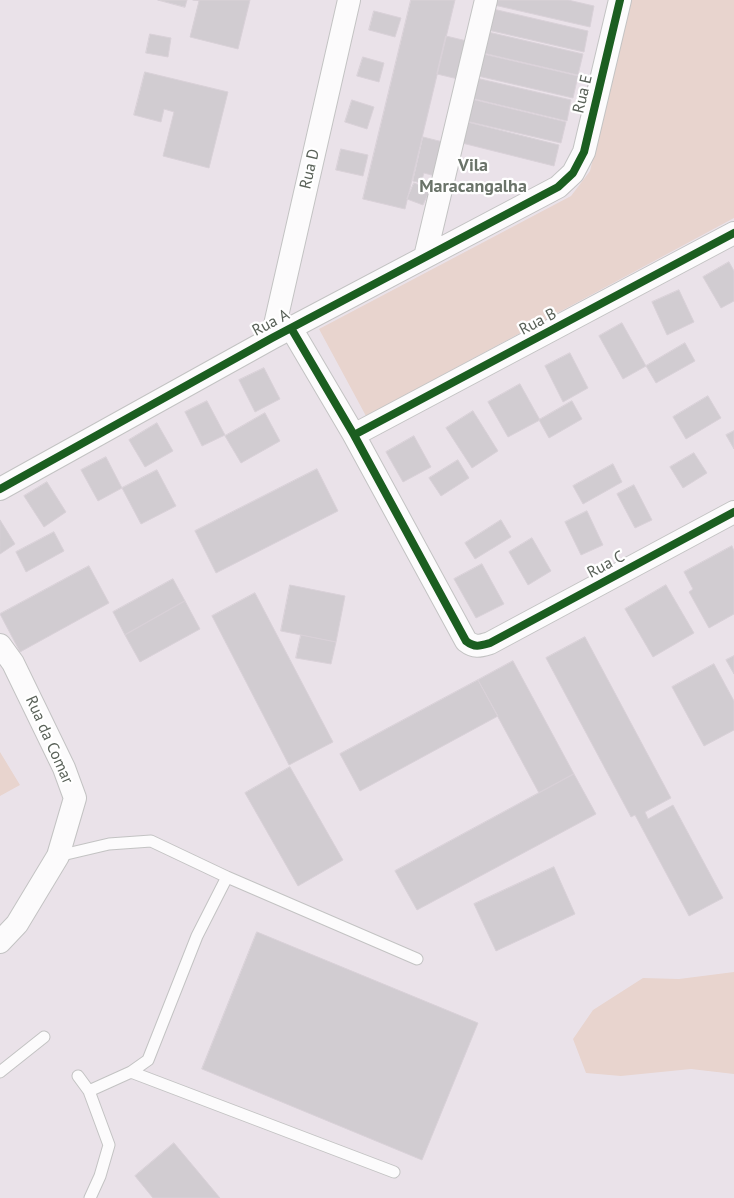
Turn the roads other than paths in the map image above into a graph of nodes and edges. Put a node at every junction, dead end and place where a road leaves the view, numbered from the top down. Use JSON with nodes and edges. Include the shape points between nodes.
{"nodes":[{"id":1,"x":349,"y":0,"type":"edge"},
{"id":2,"x":486,"y":0,"type":"edge"},
{"id":3,"x":620,"y":0,"type":"edge"},
{"id":4,"x":558,"y":187,"type":"joint"},
{"id":5,"x":734,"y":233,"type":"edge"},
{"id":6,"x":425,"y":257,"type":"junction"},
{"id":7,"x":282,"y":333,"type":"junction"},
{"id":8,"x":354,"y":435,"type":"junction"},
{"id":9,"x":0,"y":488,"type":"edge"},
{"id":10,"x":734,"y":512,"type":"edge"},
{"id":11,"x":0,"y":645,"type":"edge"},
{"id":12,"x":58,"y":856,"type":"junction"},
{"id":13,"x":227,"y":877,"type":"junction"},
{"id":14,"x":0,"y":942,"type":"edge"},
{"id":15,"x":417,"y":959,"type":"dead end"},
{"id":16,"x":44,"y":1037,"type":"dead end"},
{"id":17,"x":0,"y":1072,"type":"edge"},
{"id":18,"x":131,"y":1072,"type":"junction"},
{"id":19,"x":78,"y":1076,"type":"dead end"},
{"id":20,"x":89,"y":1091,"type":"junction"},
{"id":21,"x":394,"y":1172,"type":"dead end"},
{"id":22,"x":90,"y":1198,"type":"edge"}],
"edges":[{"from":1,"to":7,"type":"street","name":"Rua D"},
{"from":2,"to":6,"type":"street"},
{"from":3,"to":4,"type":"street","name":"Rua E","via":[[584,152],[574,173]]},
{"from":4,"to":6,"type":"street","name":"Rua A"},
{"from":5,"to":8,"type":"street","name":"Rua B"},
{"from":6,"to":7,"type":"street","name":"Rua A"},
{"from":7,"to":8,"type":"street"},
{"from":7,"to":9,"type":"street","name":"Rua A"},
{"from":8,"to":10,"type":"street","name":"Rua C","via":[[466,641],[472,646],[490,643]]},
{"from":11,"to":12,"type":"street","name":"Rua da Comar","via":[[13,662],[75,798]]},
{"from":12,"to":13,"type":"lane","via":[[109,844],[151,841]]},
{"from":12,"to":14,"type":"street","name":"Rua da Comar","via":[[17,924]]},
{"from":13,"to":15,"type":"lane"},
{"from":13,"to":18,"type":"lane","via":[[197,936],[148,1060]]},
{"from":16,"to":17,"type":"lane"},
{"from":18,"to":20,"type":"lane"},
{"from":18,"to":21,"type":"lane"},
{"from":19,"to":20,"type":"lane"},
{"from":20,"to":22,"type":"lane","via":[[109,1145]]}]}
